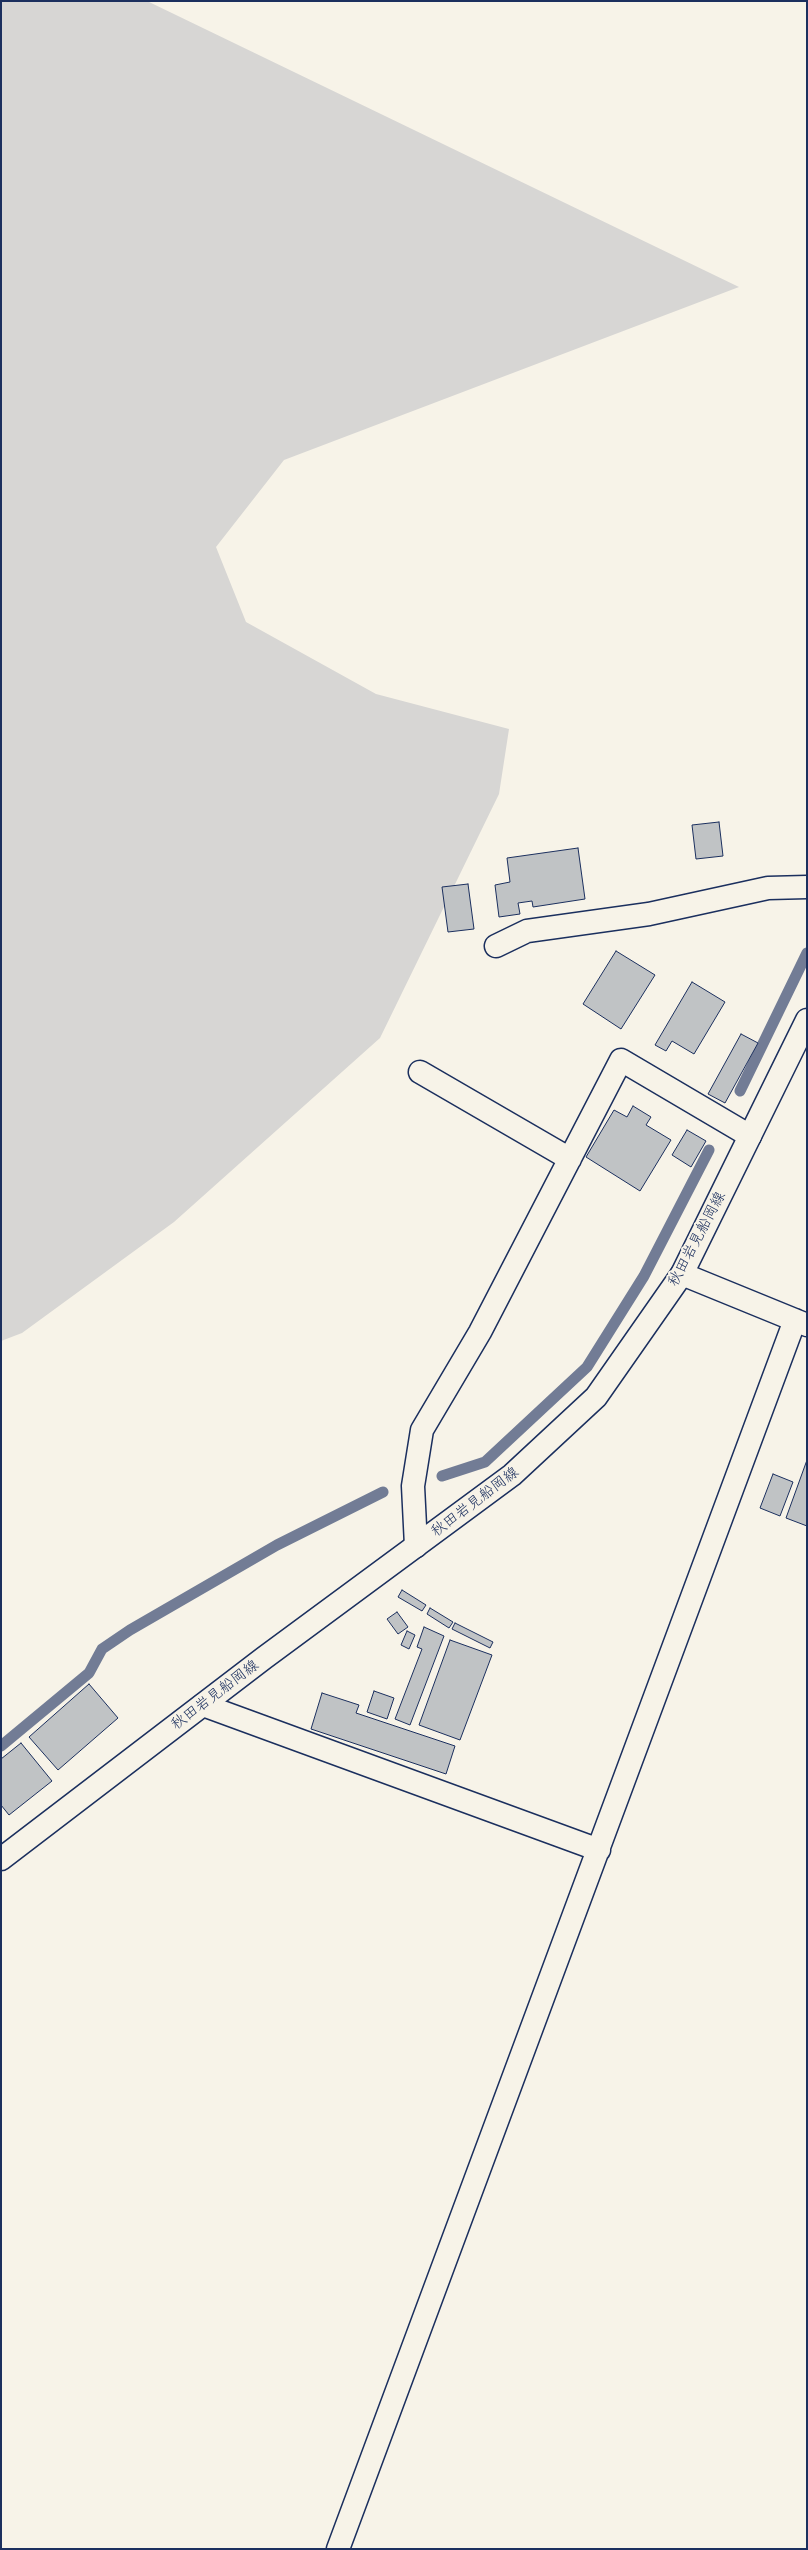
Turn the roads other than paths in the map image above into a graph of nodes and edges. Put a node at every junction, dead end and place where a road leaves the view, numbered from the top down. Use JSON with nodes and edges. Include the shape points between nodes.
{"nodes":[{"id":1,"x":807,"y":887,"type":"edge"},
{"id":2,"x":496,"y":946,"type":"dead end"},
{"id":3,"x":807,"y":1020,"type":"edge"},
{"id":4,"x":420,"y":1072,"type":"dead end"},
{"id":5,"x":750,"y":1136,"type":"junction"},
{"id":6,"x":570,"y":1158,"type":"junction"},
{"id":7,"x":682,"y":1274,"type":"junction"},
{"id":8,"x":801,"y":1322,"type":"edge"},
{"id":9,"x":416,"y":1546,"type":"junction"},
{"id":10,"x":203,"y":1705,"type":"junction"},
{"id":11,"x":599,"y":1850,"type":"junction"},
{"id":12,"x":1,"y":1859,"type":"edge"},
{"id":13,"x":338,"y":2549,"type":"edge"}],
"edges":[{"from":1,"to":2,"type":"street","via":[[768,888],[649,914],[527,931]]},
{"from":3,"to":5,"type":"street","name":"秋田岩見船岡線"},
{"from":4,"to":6,"type":"street"},
{"from":5,"to":6,"type":"street","via":[[621,1060]]},
{"from":5,"to":7,"type":"street","name":"秋田岩見船岡線"},
{"from":6,"to":9,"type":"street","via":[[480,1332],[422,1430],[413,1486]]},
{"from":7,"to":8,"type":"street"},
{"from":7,"to":9,"type":"street","name":"秋田岩見船岡線","via":[[596,1397],[512,1475]]},
{"from":8,"to":11,"type":"street"},
{"from":9,"to":10,"type":"street","name":"秋田岩見船岡線"},
{"from":10,"to":11,"type":"street"},
{"from":10,"to":12,"type":"street","name":"秋田岩見船岡線"},
{"from":11,"to":13,"type":"street"}]}
